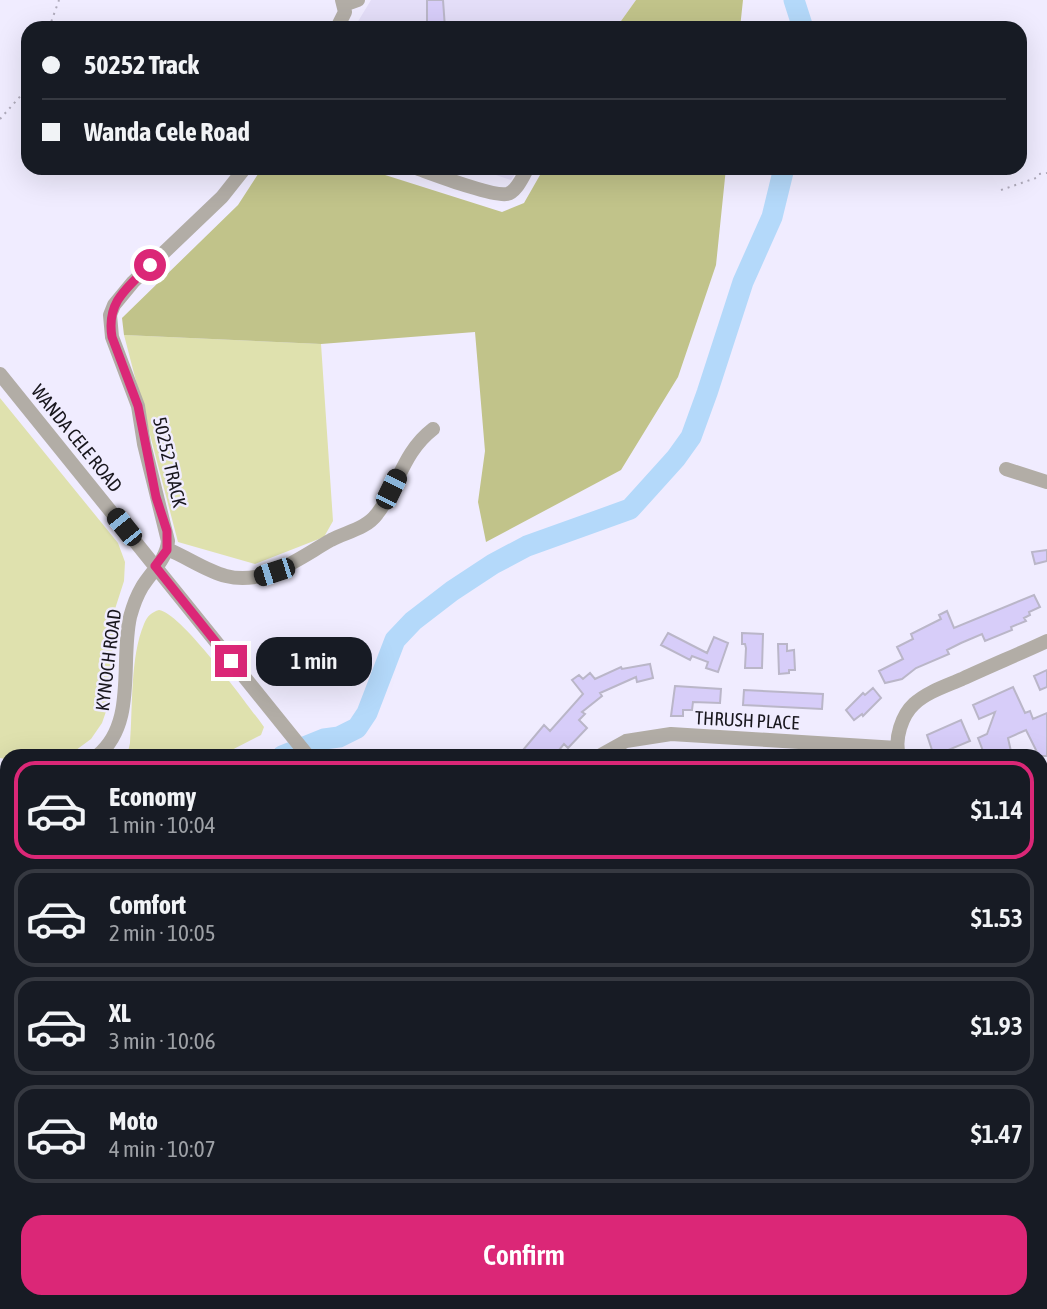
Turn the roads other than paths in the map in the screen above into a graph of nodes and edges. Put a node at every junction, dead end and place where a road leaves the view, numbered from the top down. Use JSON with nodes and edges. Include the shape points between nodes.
{"nodes":[{"id":1,"x":348,"y":2,"type":"edge"},
{"id":2,"x":342,"y":21,"type":"edge"},
{"id":3,"x":239,"y":175,"type":"edge"},
{"id":4,"x":439,"y":175,"type":"edge"},
{"id":5,"x":524,"y":175,"type":"edge"},
{"id":6,"x":0,"y":374,"type":"edge"},
{"id":7,"x":433,"y":429,"type":"dead end"},
{"id":8,"x":1006,"y":470,"type":"dead end"},
{"id":9,"x":1047,"y":482,"type":"edge"},
{"id":10,"x":167,"y":550,"type":"junction"},
{"id":11,"x":155,"y":566,"type":"junction"},
{"id":12,"x":1047,"y":641,"type":"edge"},
{"id":13,"x":105,"y":749,"type":"edge"},
{"id":14,"x":302,"y":749,"type":"edge"},
{"id":15,"x":612,"y":749,"type":"edge"},
{"id":16,"x":860,"y":749,"type":"edge"},
{"id":17,"x":899,"y":749,"type":"edge"}],
"edges":[{"from":1,"to":2,"type":"street"},
{"from":3,"to":10,"type":"street","name":"50252 TRACK","via":[[122,294],[110,315],[112,337],[138,406],[167,531]]},
{"from":4,"to":5,"type":"street","via":[[503,194],[514,190]]},
{"from":6,"to":11,"type":"street","name":"WANDA CELE ROAD"},
{"from":7,"to":10,"type":"street","via":[[408,456],[376,516],[283,567],[237,578]]},
{"from":8,"to":9,"type":"street"},
{"from":10,"to":11,"type":"street"},
{"from":11,"to":13,"type":"street","name":"KYNOCH ROAD","via":[[135,600],[120,727]]},
{"from":11,"to":14,"type":"street","name":"WANDA CELE ROAD"},
{"from":12,"to":17,"type":"street","via":[[931,692],[913,705],[905,717]]},
{"from":15,"to":16,"type":"street","name":"THRUSH PLACE","via":[[626,741],[671,734]]}]}
